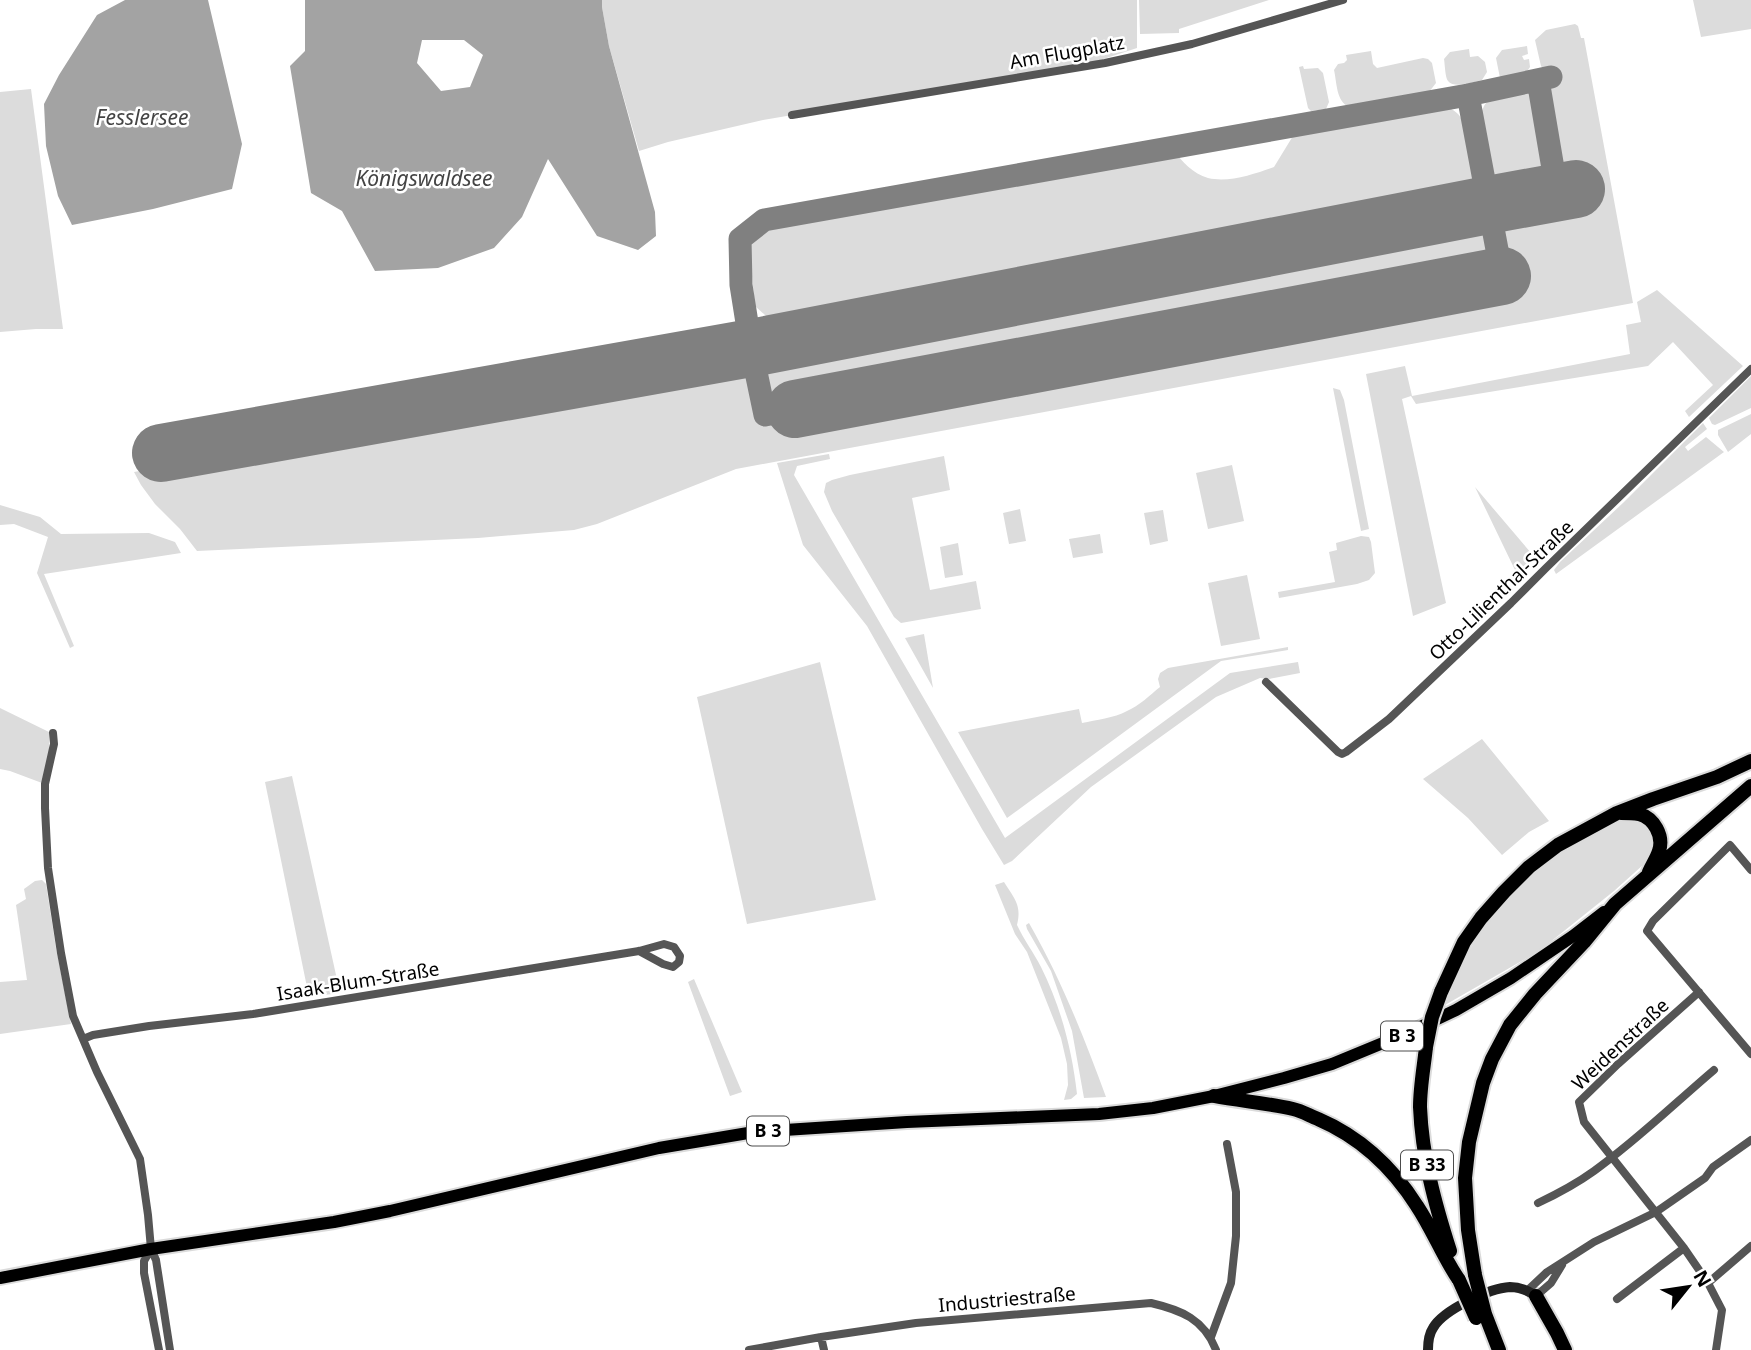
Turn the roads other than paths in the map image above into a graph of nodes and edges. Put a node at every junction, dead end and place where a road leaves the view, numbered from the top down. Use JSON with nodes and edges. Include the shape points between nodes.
{"nodes":[{"id":1,"x":1343,"y":0,"type":"edge"},
{"id":2,"x":792,"y":115,"type":"dead end"},
{"id":3,"x":1751,"y":369,"type":"edge"},
{"id":4,"x":1266,"y":682,"type":"dead end"},
{"id":5,"x":53,"y":733,"type":"dead end"},
{"id":6,"x":1751,"y":761,"type":"edge"},
{"id":7,"x":1751,"y":786,"type":"edge"},
{"id":8,"x":1616,"y":813,"type":"junction"},
{"id":9,"x":1751,"y":870,"type":"edge"},
{"id":10,"x":1647,"y":876,"type":"junction"},
{"id":11,"x":1615,"y":904,"type":"junction"},
{"id":12,"x":639,"y":951,"type":"junction"},
{"id":13,"x":1699,"y":992,"type":"junction"},
{"id":14,"x":83,"y":1039,"type":"junction"},
{"id":15,"x":1751,"y":1054,"type":"edge"},
{"id":16,"x":1714,"y":1070,"type":"dead end"},
{"id":17,"x":1214,"y":1096,"type":"junction"},
{"id":18,"x":1751,"y":1140,"type":"edge"},
{"id":19,"x":1227,"y":1144,"type":"dead end"},
{"id":20,"x":1612,"y":1157,"type":"junction"},
{"id":21,"x":1538,"y":1203,"type":"dead end"},
{"id":22,"x":1656,"y":1212,"type":"junction"},
{"id":23,"x":1751,"y":1246,"type":"edge"},
{"id":24,"x":1684,"y":1248,"type":"junction"},
{"id":25,"x":151,"y":1249,"type":"junction"},
{"id":26,"x":0,"y":1278,"type":"edge"},
{"id":27,"x":1459,"y":1280,"type":"junction"},
{"id":28,"x":1708,"y":1283,"type":"junction"},
{"id":29,"x":1532,"y":1293,"type":"junction"},
{"id":30,"x":1617,"y":1299,"type":"dead end"},
{"id":31,"x":1480,"y":1316,"type":"junction"},
{"id":32,"x":821,"y":1337,"type":"junction"},
{"id":33,"x":1211,"y":1337,"type":"junction"},
{"id":34,"x":159,"y":1350,"type":"edge"},
{"id":35,"x":170,"y":1350,"type":"edge"},
{"id":36,"x":749,"y":1350,"type":"edge"},
{"id":37,"x":824,"y":1350,"type":"edge"},
{"id":38,"x":1216,"y":1350,"type":"edge"},
{"id":39,"x":1428,"y":1350,"type":"edge"},
{"id":40,"x":1490,"y":1350,"type":"edge"},
{"id":41,"x":1499,"y":1350,"type":"edge"},
{"id":42,"x":1565,"y":1350,"type":"edge"},
{"id":43,"x":1716,"y":1350,"type":"edge"}],
"edges":[{"from":1,"to":2,"type":"street","name":"Am Flugplatz","via":[[1192,44],[1105,63]]},
{"from":3,"to":4,"type":"street","name":"Otto-Lilienthal-Straße","via":[[1511,603],[1388,719],[1346,752],[1338,752]]},
{"from":5,"to":14,"type":"street","via":[[45,796],[48,868],[73,1016]]},
{"from":6,"to":8,"type":"highway","number":"B 33"},
{"from":7,"to":10,"type":"highway","number":"B 3"},
{"from":8,"to":10,"type":"highway","via":[[1647,817],[1658,831],[1660,850]]},
{"from":8,"to":27,"type":"highway","number":"B 33","bridge":true,"via":[[1558,845],[1504,892],[1464,942],[1432,1017],[1420,1105],[1425,1155]]},
{"from":9,"to":13,"type":"street","via":[[1730,845],[1647,930]]},
{"from":10,"to":11,"type":"highway","number":"B 3"},
{"from":11,"to":17,"type":"main road","number":"B 3","via":[[1511,978],[1456,1010],[1332,1064]]},
{"from":11,"to":31,"type":"highway","number":"B 33","bridge":true,"via":[[1510,1025],[1476,1105],[1465,1178]]},
{"from":12,"to":12,"type":"street","name":"Isaak-Blum-Straße","via":[[673,967],[679,962],[674,947],[664,944]]},
{"from":12,"to":14,"type":"street","name":"Isaak-Blum-Straße"},
{"from":13,"to":15,"type":"street"},
{"from":13,"to":20,"type":"street","name":"Weidenstraße","via":[[1579,1102],[1584,1122]]},
{"from":14,"to":25,"type":"street","via":[[140,1159]]},
{"from":16,"to":20,"type":"street"},
{"from":17,"to":25,"type":"main road","number":"B 3","via":[[1124,1112],[754,1132],[659,1148],[334,1222]]},
{"from":17,"to":27,"type":"highway","via":[[1296,1110],[1354,1138],[1382,1161],[1417,1205]]},
{"from":18,"to":22,"type":"street"},
{"from":19,"to":33,"type":"street","via":[[1236,1192],[1236,1236],[1231,1283]]},
{"from":20,"to":21,"type":"street"},
{"from":20,"to":22,"type":"street","name":"Weidenstraße"},
{"from":22,"to":24,"type":"street","name":"Weidenstraße"},
{"from":22,"to":29,"type":"street","via":[[1566,1260],[1550,1283]]},
{"from":23,"to":28,"type":"street"},
{"from":24,"to":28,"type":"street","name":"Weidenstraße"},
{"from":24,"to":30,"type":"street"},
{"from":25,"to":26,"type":"main road","number":"B 3"},
{"from":25,"to":34,"type":"street","via":[[144,1273]]},
{"from":25,"to":35,"type":"street"},
{"from":27,"to":31,"type":"highway","number":"B 33","bridge":true},
{"from":28,"to":43,"type":"street","name":"Weidenstraße","via":[[1722,1310]]},
{"from":29,"to":39,"type":"street","via":[[1511,1287],[1489,1292],[1449,1312],[1433,1328]]},
{"from":29,"to":42,"type":"highway"},
{"from":31,"to":40,"type":"highway","number":"B 33"},
{"from":31,"to":41,"type":"highway","number":"B 33"},
{"from":32,"to":33,"type":"street","name":"Industriestraße","via":[[916,1323],[1151,1303],[1175,1308]]},
{"from":32,"to":36,"type":"street","name":"Industriestraße"},
{"from":32,"to":37,"type":"street"},
{"from":33,"to":38,"type":"street"}]}
